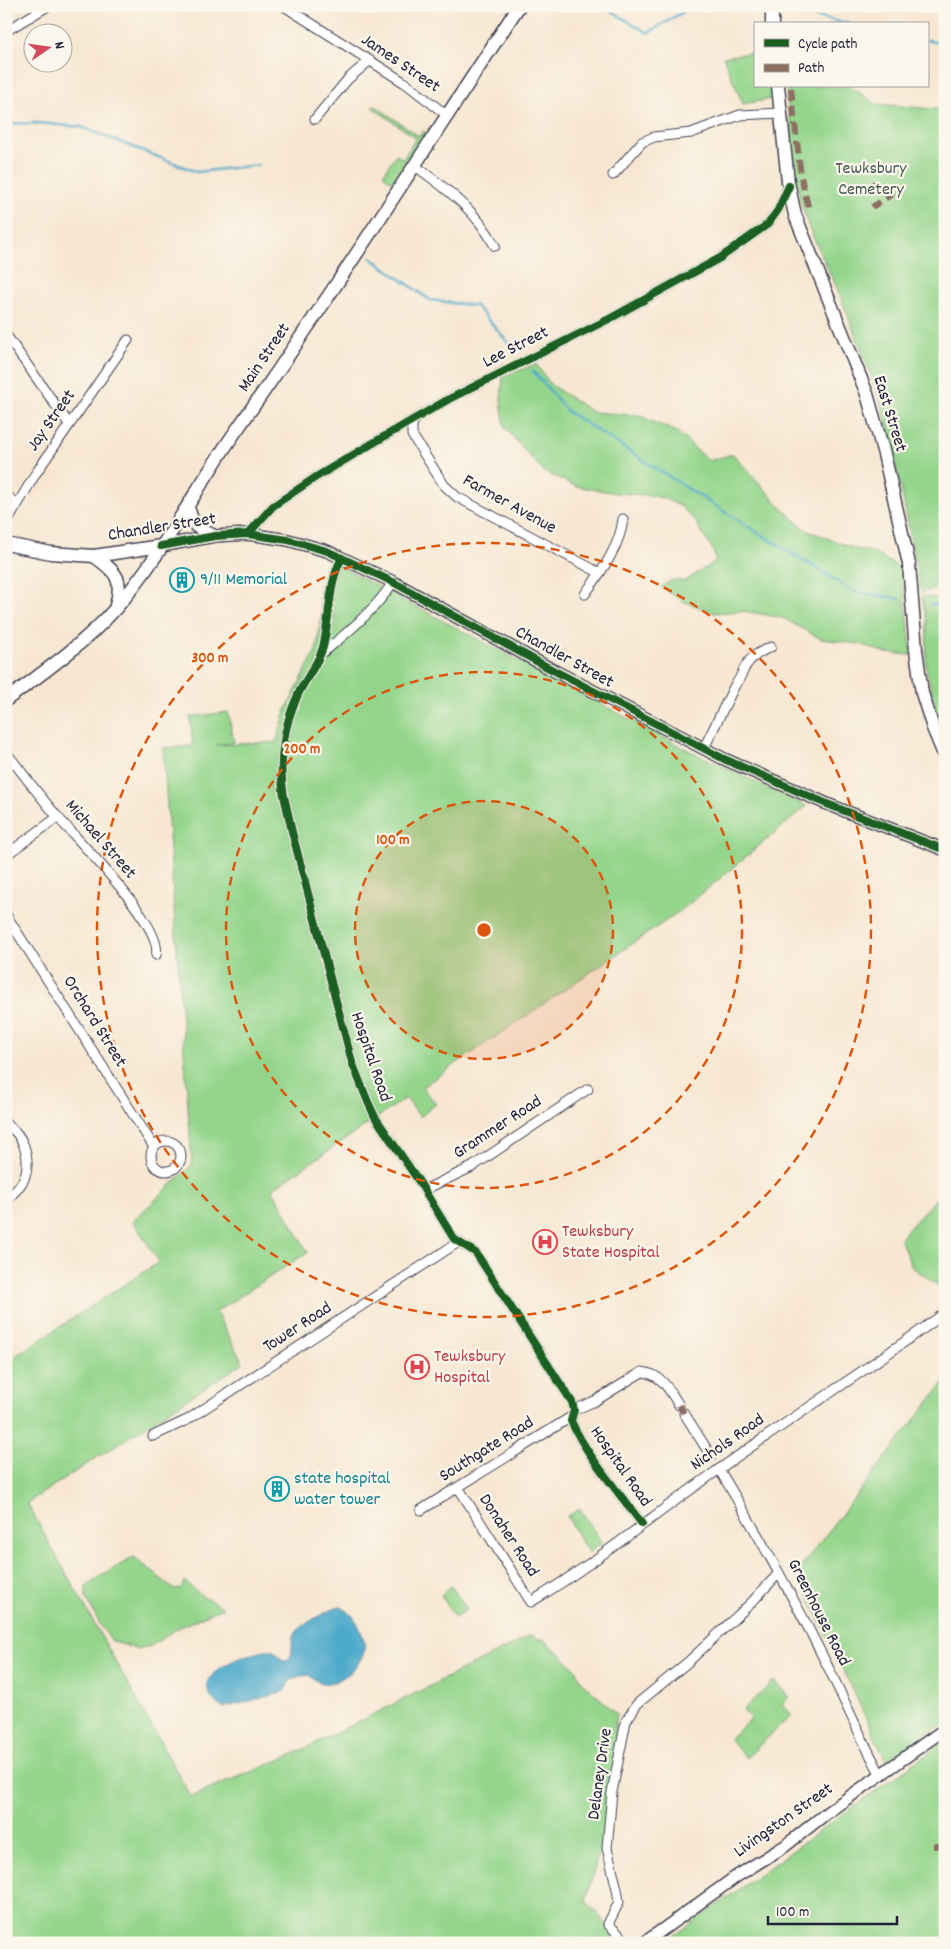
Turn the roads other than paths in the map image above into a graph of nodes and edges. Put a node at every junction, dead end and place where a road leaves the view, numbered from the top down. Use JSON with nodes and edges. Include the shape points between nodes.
{"nodes":[{"id":1,"x":48,"y":6,"type":"edge"},
{"id":2,"x":284,"y":6,"type":"edge"},
{"id":3,"x":519,"y":6,"type":"edge"},
{"id":4,"x":772,"y":6,"type":"edge"},
{"id":5,"x":772,"y":22,"type":"edge"},
{"id":6,"x":6,"y":31,"type":"edge"},
{"id":7,"x":369,"y":61,"type":"junction"},
{"id":8,"x":778,"y":88,"type":"edge"},
{"id":9,"x":781,"y":113,"type":"junction"},
{"id":10,"x":448,"y":116,"type":"junction"},
{"id":11,"x":315,"y":119,"type":"dead end"},
{"id":12,"x":414,"y":165,"type":"junction"},
{"id":13,"x":613,"y":175,"type":"dead end"},
{"id":14,"x":789,"y":186,"type":"junction"},
{"id":15,"x":495,"y":246,"type":"dead end"},
{"id":16,"x":6,"y":335,"type":"edge"},
{"id":17,"x":128,"y":340,"type":"dead end"},
{"id":18,"x":414,"y":419,"type":"junction"},
{"id":19,"x":69,"y":424,"type":"junction"},
{"id":20,"x":6,"y":493,"type":"edge"},
{"id":21,"x":16,"y":506,"type":"junction"},
{"id":22,"x":188,"y":506,"type":"junction"},
{"id":23,"x":623,"y":519,"type":"dead end"},
{"id":24,"x":6,"y":524,"type":"edge"},
{"id":25,"x":248,"y":534,"type":"junction"},
{"id":26,"x":215,"y":536,"type":"junction"},
{"id":27,"x":6,"y":544,"type":"edge"},
{"id":28,"x":162,"y":546,"type":"junction"},
{"id":29,"x":94,"y":556,"type":"junction"},
{"id":30,"x":342,"y":558,"type":"junction"},
{"id":31,"x":600,"y":573,"type":"junction"},
{"id":32,"x":393,"y":582,"type":"junction"},
{"id":33,"x":585,"y":594,"type":"dead end"},
{"id":34,"x":115,"y":609,"type":"junction"},
{"id":35,"x":771,"y":647,"type":"dead end"},
{"id":36,"x":321,"y":654,"type":"junction"},
{"id":37,"x":6,"y":700,"type":"edge"},
{"id":38,"x":704,"y":748,"type":"junction"},
{"id":39,"x":6,"y":752,"type":"edge"},
{"id":40,"x":945,"y":757,"type":"edge"},
{"id":41,"x":58,"y":818,"type":"junction"},
{"id":42,"x":945,"y":850,"type":"edge"},
{"id":43,"x":6,"y":855,"type":"edge"},
{"id":44,"x":6,"y":915,"type":"edge"},
{"id":45,"x":156,"y":955,"type":"dead end"},
{"id":46,"x":588,"y":1089,"type":"dead end"},
{"id":47,"x":6,"y":1124,"type":"edge"},
{"id":48,"x":154,"y":1147,"type":"dead end"},
{"id":49,"x":424,"y":1190,"type":"junction"},
{"id":50,"x":6,"y":1200,"type":"edge"},
{"id":51,"x":457,"y":1243,"type":"junction"},
{"id":52,"x":945,"y":1313,"type":"edge"},
{"id":53,"x":573,"y":1414,"type":"junction"},
{"id":54,"x":154,"y":1436,"type":"dead end"},
{"id":55,"x":711,"y":1456,"type":"dead end"},
{"id":56,"x":719,"y":1469,"type":"junction"},
{"id":57,"x":458,"y":1487,"type":"junction"},
{"id":58,"x":421,"y":1510,"type":"dead end"},
{"id":59,"x":642,"y":1524,"type":"junction"},
{"id":60,"x":779,"y":1573,"type":"junction"},
{"id":61,"x":531,"y":1602,"type":"joint"},
{"id":62,"x":945,"y":1729,"type":"edge"},
{"id":63,"x":881,"y":1775,"type":"junction"},
{"id":64,"x":628,"y":1943,"type":"edge"},
{"id":65,"x":644,"y":1943,"type":"edge"}],
"edges":[{"from":1,"to":6,"type":"street"},
{"from":2,"to":7,"type":"street","name":"James Street"},
{"from":3,"to":10,"type":"main road","name":"Main Street"},
{"from":4,"to":5,"type":"main road"},
{"from":7,"to":10,"type":"street","name":"James Street"},
{"from":7,"to":11,"type":"street","via":[[348,79]]},
{"from":8,"to":9,"type":"main road","name":"East Street"},
{"from":9,"to":13,"type":"street","via":[[740,115],[691,133],[654,137],[642,142]]},
{"from":9,"to":14,"type":"main road","name":"East Street"},
{"from":10,"to":12,"type":"main road","name":"Main Street"},
{"from":12,"to":15,"type":"street","via":[[466,205]]},
{"from":12,"to":22,"type":"main road","name":"Main Street"},
{"from":14,"to":18,"type":"street","name":"Lee Street","via":[[768,224],[720,258]]},
{"from":14,"to":40,"type":"main road","name":"East Street","via":[[798,225],[844,332],[878,430],[909,564],[922,693]]},
{"from":16,"to":19,"type":"street"},
{"from":17,"to":19,"type":"street","name":"Jay Street"},
{"from":18,"to":25,"type":"street","name":"Lee Street","via":[[273,506]]},
{"from":18,"to":31,"type":"street","name":"Farmer Avenue","via":[[412,435],[444,485],[456,497]]},
{"from":19,"to":21,"type":"street","name":"Jay Street"},
{"from":20,"to":21,"type":"street"},
{"from":21,"to":24,"type":"street","name":"Jay Street"},
{"from":22,"to":26,"type":"street","via":[[195,526]]},
{"from":22,"to":28,"type":"main road","name":"Main Street"},
{"from":23,"to":31,"type":"street","via":[[612,553]]},
{"from":25,"to":26,"type":"street","name":"Chandler Street"},
{"from":25,"to":30,"type":"street","name":"Chandler Street","via":[[288,540]]},
{"from":26,"to":28,"type":"street","name":"Chandler Street"},
{"from":27,"to":29,"type":"main road","name":"Chandler Street","via":[[51,553]]},
{"from":28,"to":29,"type":"main road","name":"Chandler Street"},
{"from":28,"to":34,"type":"main road","name":"Main Street"},
{"from":29,"to":34,"type":"main road","name":"Chandler Street","via":[[110,567],[117,577],[120,590]]},
{"from":30,"to":32,"type":"street","name":"Chandler Street"},
{"from":30,"to":36,"type":"street","name":"Hospital Road","via":[[334,582]]},
{"from":31,"to":33,"type":"street"},
{"from":32,"to":36,"type":"street","name":"Hospital Road","via":[[359,620]]},
{"from":32,"to":38,"type":"street","name":"Chandler Street","via":[[556,672]]},
{"from":34,"to":37,"type":"main road","name":"Main Street","via":[[95,630]]},
{"from":35,"to":38,"type":"street","via":[[753,656],[745,666]]},
{"from":36,"to":49,"type":"street","name":"Hospital Road","via":[[290,715],[283,749],[283,790],[352,1062],[375,1117]]},
{"from":38,"to":42,"type":"street","name":"Chandler Street","via":[[827,804]]},
{"from":39,"to":41,"type":"street","name":"Michael Street"},
{"from":41,"to":43,"type":"street"},
{"from":41,"to":45,"type":"street","name":"Michael Street","via":[[143,917],[157,945]]},
{"from":44,"to":48,"type":"street","name":"Orchard Street"},
{"from":46,"to":49,"type":"street","name":"Grammer Road","via":[[472,1167]]},
{"from":47,"to":50,"type":"street","via":[[23,1140],[27,1160],[24,1180]]},
{"from":49,"to":51,"type":"street","name":"Hospital Road"},
{"from":51,"to":53,"type":"street","name":"Hospital Road","via":[[476,1253],[572,1402]]},
{"from":51,"to":54,"type":"street","name":"Tower Road","via":[[187,1420]]},
{"from":52,"to":56,"type":"street","name":"Nichols Road"},
{"from":53,"to":55,"type":"street","via":[[642,1372],[655,1375],[664,1381]]},
{"from":53,"to":57,"type":"street","name":"Southgate Road"},
{"from":53,"to":59,"type":"street","name":"Hospital Road","via":[[570,1421],[573,1427]]},
{"from":56,"to":59,"type":"street","name":"Nichols Road"},
{"from":56,"to":60,"type":"street","name":"Greenhouse Road"},
{"from":57,"to":58,"type":"street","name":"Southgate Road"},
{"from":57,"to":61,"type":"street","name":"Donaher Road"},
{"from":59,"to":61,"type":"street","name":"Nichols Road"},
{"from":60,"to":63,"type":"street","name":"Greenhouse Road"},
{"from":60,"to":64,"type":"street","name":"Delaney Drive","via":[[688,1662],[637,1704],[626,1721],[612,1792],[607,1848],[619,1902],[608,1924]]},
{"from":62,"to":63,"type":"street","name":"Livingston Street"},
{"from":63,"to":65,"type":"street","name":"Livingston Street"}]}
